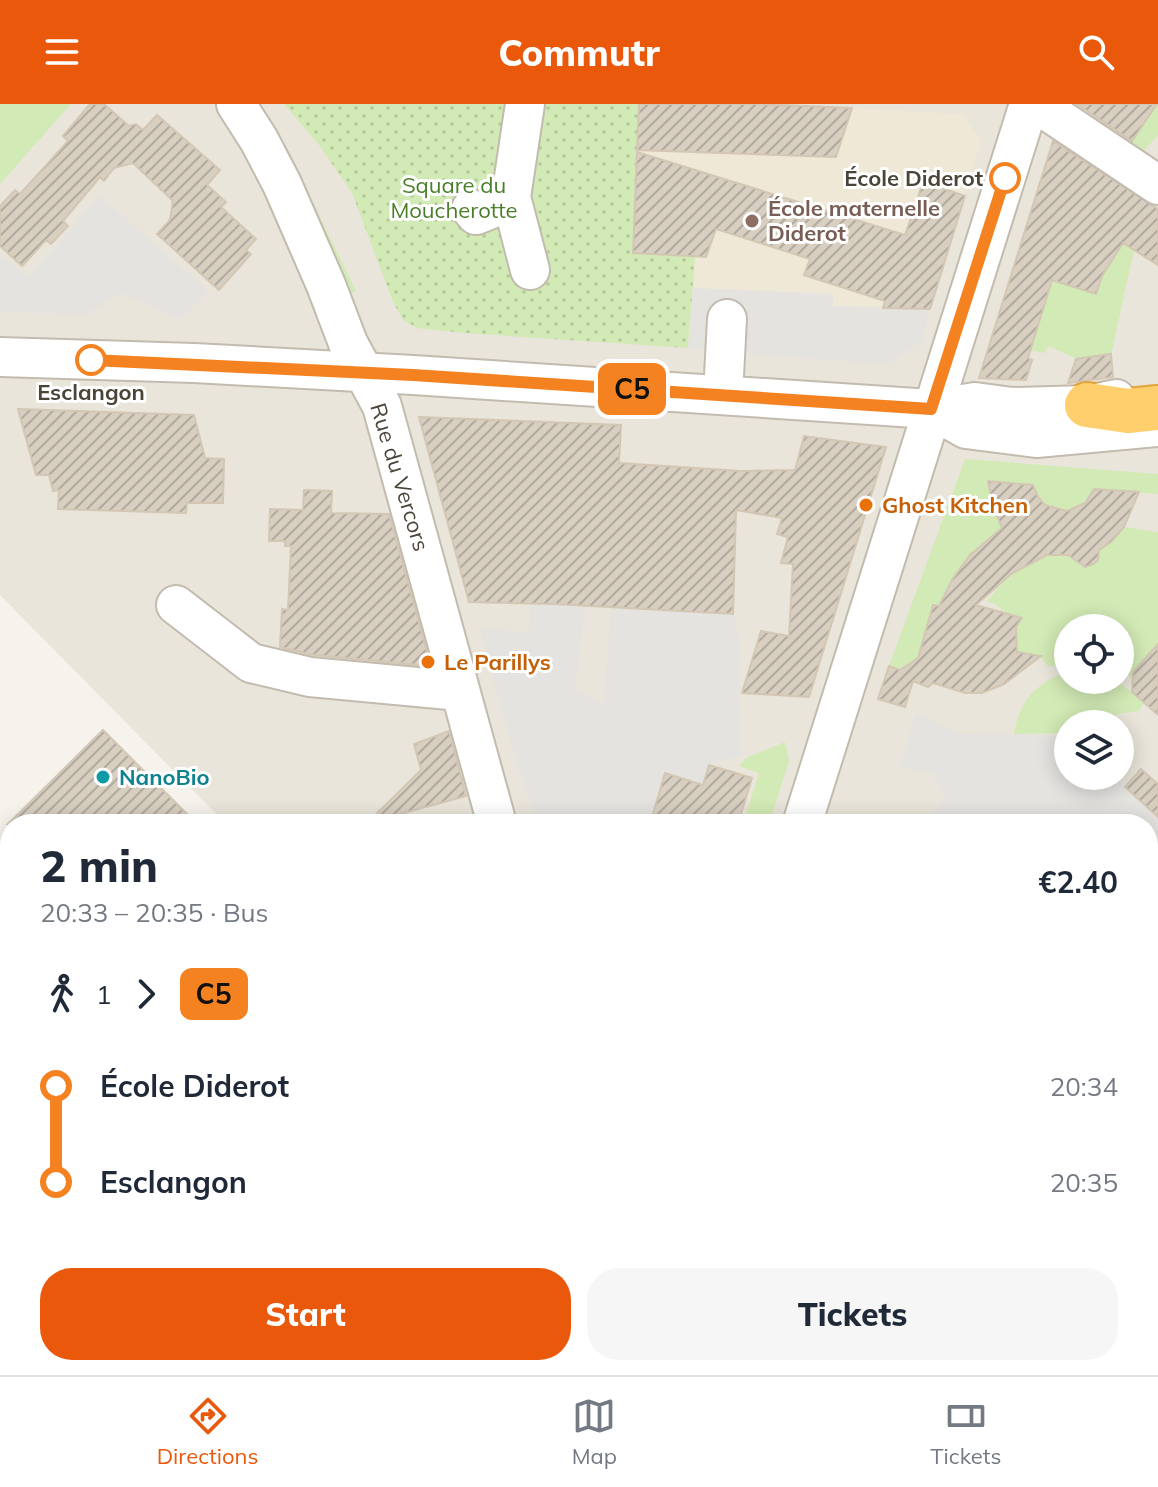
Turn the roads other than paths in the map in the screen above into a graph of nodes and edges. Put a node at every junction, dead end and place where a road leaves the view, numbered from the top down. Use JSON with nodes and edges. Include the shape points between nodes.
{"nodes":[{"id":1,"x":236,"y":104,"type":"edge"},
{"id":2,"x":525,"y":104,"type":"edge"},
{"id":3,"x":1029,"y":104,"type":"edge"},
{"id":4,"x":1037,"y":104,"type":"edge"},
{"id":5,"x":1158,"y":185,"type":"edge"},
{"id":6,"x":511,"y":197,"type":"junction"},
{"id":7,"x":471,"y":209,"type":"dead end"},
{"id":8,"x":530,"y":270,"type":"dead end"},
{"id":9,"x":727,"y":319,"type":"dead end"},
{"id":10,"x":0,"y":357,"type":"edge"},
{"id":11,"x":363,"y":372,"type":"junction"},
{"id":12,"x":1158,"y":392,"type":"edge"},
{"id":13,"x":723,"y":395,"type":"junction"},
{"id":14,"x":1087,"y":405,"type":"junction"},
{"id":15,"x":1158,"y":408,"type":"edge"},
{"id":16,"x":931,"y":409,"type":"junction"},
{"id":17,"x":1158,"y":427,"type":"edge"},
{"id":18,"x":1041,"y":438,"type":"junction"},
{"id":19,"x":1158,"y":448,"type":"edge"},
{"id":20,"x":176,"y":605,"type":"dead end"},
{"id":21,"x":460,"y":691,"type":"junction"},
{"id":22,"x":494,"y":814,"type":"edge"},
{"id":23,"x":805,"y":814,"type":"edge"}],
"edges":[{"from":1,"to":11,"type":"street","name":"Rue du Vercors","via":[[282,184]]},
{"from":2,"to":6,"type":"street"},
{"from":3,"to":16,"type":"street"},
{"from":4,"to":5,"type":"street"},
{"from":6,"to":7,"type":"street","via":[[488,212],[476,215]]},
{"from":6,"to":8,"type":"street"},
{"from":9,"to":13,"type":"street"},
{"from":10,"to":11,"type":"street"},
{"from":11,"to":13,"type":"street"},
{"from":11,"to":21,"type":"street","name":"Rue du Vercors","via":[[382,406]]},
{"from":12,"to":14,"type":"street"},
{"from":13,"to":16,"type":"street"},
{"from":14,"to":15,"type":"highway","via":[[1128,411]]},
{"from":14,"to":16,"type":"street","via":[[1012,407],[975,402]]},
{"from":16,"to":18,"type":"street","via":[[966,429]]},
{"from":16,"to":23,"type":"street"},
{"from":17,"to":18,"type":"street"},
{"from":18,"to":19,"type":"street"},
{"from":20,"to":21,"type":"street","via":[[251,663],[310,677]]},
{"from":21,"to":22,"type":"street","name":"Rue du Vercors"}]}
